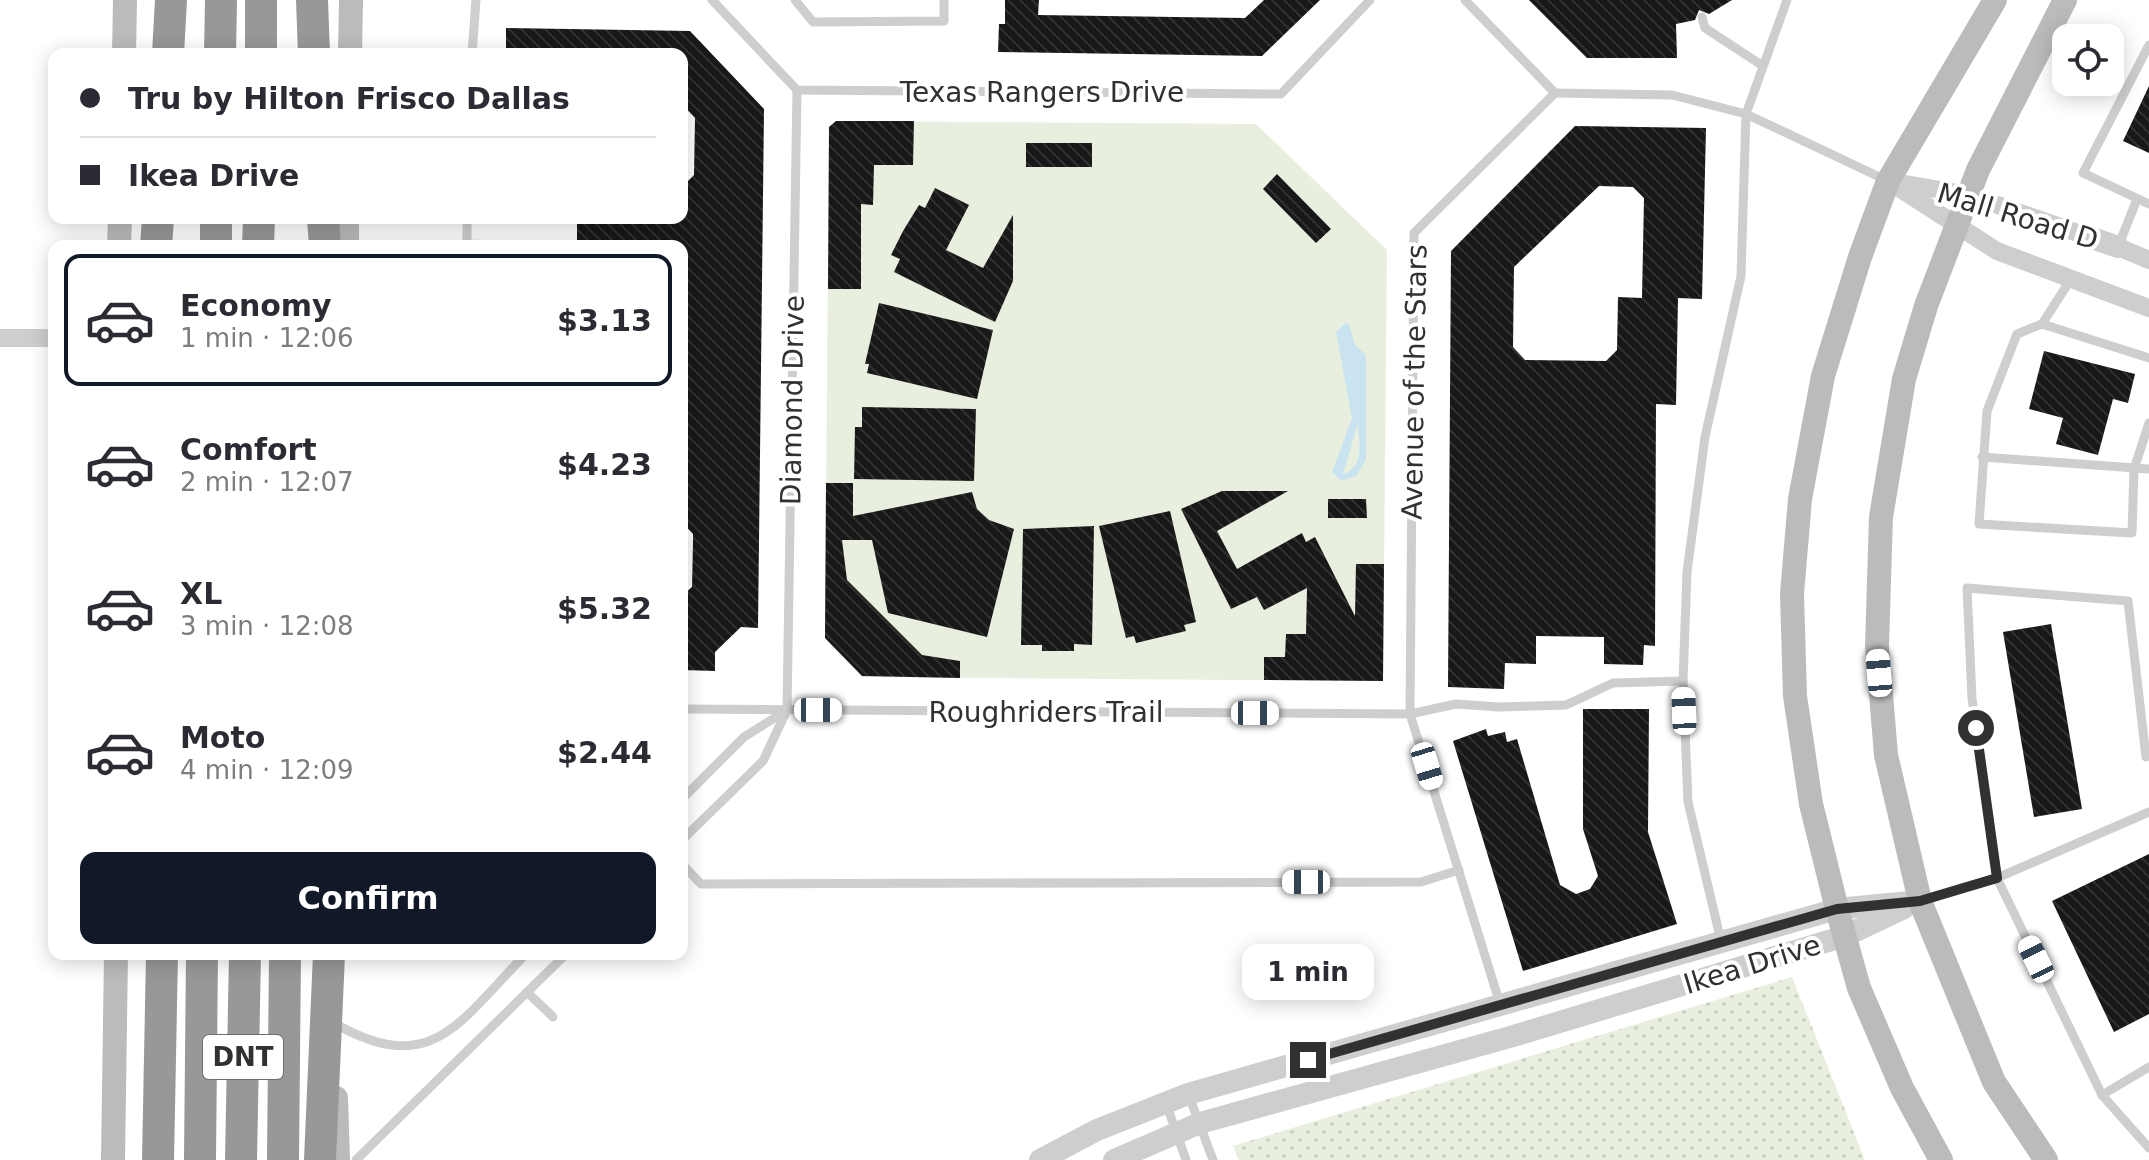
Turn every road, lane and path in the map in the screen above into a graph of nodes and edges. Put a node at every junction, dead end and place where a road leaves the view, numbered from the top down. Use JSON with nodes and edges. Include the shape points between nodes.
{"nodes":[{"id":1,"x":125,"y":0,"type":"edge"},
{"id":2,"x":171,"y":0,"type":"edge"},
{"id":3,"x":221,"y":0,"type":"edge"},
{"id":4,"x":261,"y":0,"type":"edge"},
{"id":5,"x":312,"y":0,"type":"edge"},
{"id":6,"x":351,"y":0,"type":"edge"},
{"id":7,"x":476,"y":0,"type":"edge"},
{"id":8,"x":712,"y":0,"type":"edge"},
{"id":9,"x":795,"y":0,"type":"edge"},
{"id":10,"x":944,"y":0,"type":"edge"},
{"id":11,"x":1370,"y":0,"type":"edge"},
{"id":12,"x":1465,"y":0,"type":"edge"},
{"id":13,"x":1787,"y":0,"type":"edge"},
{"id":14,"x":1995,"y":0,"type":"edge"},
{"id":15,"x":2065,"y":0,"type":"edge"},
{"id":16,"x":1702,"y":17,"type":"dead end"},
{"id":17,"x":2149,"y":45,"type":"edge"},
{"id":18,"x":124,"y":48,"type":"edge"},
{"id":19,"x":168,"y":48,"type":"edge"},
{"id":20,"x":220,"y":48,"type":"edge"},
{"id":21,"x":261,"y":48,"type":"edge"},
{"id":22,"x":314,"y":48,"type":"edge"},
{"id":23,"x":350,"y":48,"type":"edge"},
{"id":24,"x":472,"y":48,"type":"edge"},
{"id":25,"x":1763,"y":66,"type":"junction"},
{"id":26,"x":797,"y":90,"type":"junction"},
{"id":27,"x":1555,"y":93,"type":"junction"},
{"id":28,"x":1746,"y":114,"type":"junction"},
{"id":29,"x":1888,"y":181,"type":"junction"},
{"id":30,"x":1969,"y":195,"type":"junction"},
{"id":31,"x":2137,"y":199,"type":"junction"},
{"id":32,"x":2149,"y":204,"type":"edge"},
{"id":33,"x":1958,"y":224,"type":"junction"},
{"id":34,"x":2092,"y":238,"type":"joint"},
{"id":35,"x":2118,"y":247,"type":"junction"},
{"id":36,"x":2149,"y":260,"type":"edge"},
{"id":37,"x":2071,"y":279,"type":"junction"},
{"id":38,"x":2149,"y":308,"type":"edge"},
{"id":39,"x":2042,"y":324,"type":"junction"},
{"id":40,"x":0,"y":338,"type":"edge"},
{"id":41,"x":48,"y":338,"type":"edge"},
{"id":42,"x":2149,"y":358,"type":"edge"},
{"id":43,"x":2149,"y":423,"type":"edge"},
{"id":44,"x":1982,"y":457,"type":"junction"},
{"id":45,"x":2134,"y":469,"type":"junction"},
{"id":46,"x":2149,"y":469,"type":"edge"},
{"id":47,"x":1683,"y":681,"type":"junction"},
{"id":48,"x":688,"y":709,"type":"edge"},
{"id":49,"x":787,"y":710,"type":"junction"},
{"id":50,"x":1410,"y":714,"type":"junction"},
{"id":51,"x":2148,"y":758,"type":"edge"},
{"id":52,"x":688,"y":793,"type":"edge"},
{"id":53,"x":2149,"y":812,"type":"edge"},
{"id":54,"x":688,"y":834,"type":"edge"},
{"id":55,"x":688,"y":870,"type":"edge"},
{"id":56,"x":1459,"y":870,"type":"junction"},
{"id":57,"x":1997,"y":878,"type":"junction"},
{"id":58,"x":1920,"y":901,"type":"junction"},
{"id":59,"x":1837,"y":909,"type":"junction"},
{"id":60,"x":1845,"y":936,"type":"junction"},
{"id":61,"x":1721,"y":941,"type":"junction"},
{"id":62,"x":116,"y":960,"type":"edge"},
{"id":63,"x":162,"y":960,"type":"edge"},
{"id":64,"x":202,"y":960,"type":"edge"},
{"id":65,"x":245,"y":960,"type":"edge"},
{"id":66,"x":285,"y":960,"type":"edge"},
{"id":67,"x":332,"y":960,"type":"edge"},
{"id":68,"x":332,"y":960,"type":"edge"},
{"id":69,"x":520,"y":960,"type":"edge"},
{"id":70,"x":560,"y":960,"type":"edge"},
{"id":71,"x":527,"y":992,"type":"junction"},
{"id":72,"x":1500,"y":1004,"type":"junction"},
{"id":73,"x":553,"y":1017,"type":"dead end"},
{"id":74,"x":334,"y":1023,"type":"junction"},
{"id":75,"x":1510,"y":1037,"type":"junction"},
{"id":76,"x":2149,"y":1067,"type":"edge"},
{"id":77,"x":1188,"y":1094,"type":"junction"},
{"id":78,"x":2102,"y":1095,"type":"junction"},
{"id":79,"x":1166,"y":1101,"type":"junction"},
{"id":80,"x":1200,"y":1123,"type":"junction"},
{"id":81,"x":1176,"y":1131,"type":"junction"},
{"id":82,"x":2149,"y":1148,"type":"edge"},
{"id":83,"x":113,"y":1160,"type":"edge"},
{"id":84,"x":158,"y":1160,"type":"edge"},
{"id":85,"x":200,"y":1160,"type":"edge"},
{"id":86,"x":241,"y":1160,"type":"edge"},
{"id":87,"x":283,"y":1160,"type":"edge"},
{"id":88,"x":320,"y":1160,"type":"edge"},
{"id":89,"x":338,"y":1160,"type":"edge"},
{"id":90,"x":356,"y":1160,"type":"edge"},
{"id":91,"x":1040,"y":1160,"type":"edge"},
{"id":92,"x":1114,"y":1160,"type":"edge"},
{"id":93,"x":1186,"y":1160,"type":"edge"},
{"id":94,"x":1213,"y":1160,"type":"edge"},
{"id":95,"x":1941,"y":1160,"type":"edge"},
{"id":96,"x":2046,"y":1160,"type":"edge"}],
"edges":[{"from":1,"to":18,"type":"main road"},
{"from":2,"to":19,"type":"highway"},
{"from":3,"to":20,"type":"highway"},
{"from":4,"to":21,"type":"highway"},
{"from":5,"to":22,"type":"highway"},
{"from":6,"to":23,"type":"main road"},
{"from":7,"to":24,"type":"lane"},
{"from":8,"to":26,"type":"lane"},
{"from":9,"to":10,"type":"lane","via":[[813,22],[944,21]]},
{"from":11,"to":26,"type":"lane","name":"Texas Rangers Drive","via":[[1281,94]]},
{"from":12,"to":27,"type":"lane"},
{"from":13,"to":25,"type":"lane"},
{"from":14,"to":29,"type":"main road"},
{"from":15,"to":30,"type":"main road"},
{"from":16,"to":25,"type":"lane","via":[[1705,28]]},
{"from":17,"to":31,"type":"lane","via":[[2083,173]]},
{"from":25,"to":28,"type":"lane"},
{"from":26,"to":49,"type":"lane","name":"Diamond Drive"},
{"from":27,"to":28,"type":"lane","via":[[1672,95]]},
{"from":27,"to":50,"type":"lane","name":"Avenue of the Stars","via":[[1414,233]]},
{"from":28,"to":29,"type":"lane"},
{"from":28,"to":47,"type":"lane","via":[[1741,276],[1705,437],[1687,572]]},
{"from":29,"to":30,"type":"street","name":"Mall Road D"},
{"from":29,"to":33,"type":"street","name":"Mall Road D"},
{"from":29,"to":59,"type":"main road","via":[[1823,376],[1800,499],[1792,594],[1795,696],[1811,804]]},
{"from":30,"to":33,"type":"main road"},
{"from":30,"to":34,"type":"street","name":"Mall Road D"},
{"from":31,"to":32,"type":"lane"},
{"from":31,"to":35,"type":"lane"},
{"from":33,"to":37,"type":"street","name":"Mall Road D","via":[[1997,251]]},
{"from":33,"to":58,"type":"main road","via":[[1904,379],[1881,517],[1877,646],[1886,755]]},
{"from":34,"to":35,"type":"street","name":"Mall Road D"},
{"from":35,"to":36,"type":"street","name":"Mall Road D"},
{"from":37,"to":38,"type":"street","name":"Mall Road D"},
{"from":37,"to":39,"type":"lane"},
{"from":39,"to":42,"type":"lane"},
{"from":39,"to":44,"type":"lane","via":[[2017,334],[1987,411]]},
{"from":40,"to":41,"type":"street"},
{"from":43,"to":45,"type":"lane"},
{"from":44,"to":45,"type":"lane"},
{"from":44,"to":45,"type":"lane","via":[[1979,524],[2132,533]]},
{"from":45,"to":46,"type":"lane"},
{"from":47,"to":50,"type":"lane","name":"Roughriders Trail","via":[[1613,683],[1566,705],[1456,704]]},
{"from":47,"to":61,"type":"lane","via":[[1688,802]]},
{"from":48,"to":49,"type":"lane","name":"Roughriders Trail"},
{"from":49,"to":50,"type":"lane","name":"Roughriders Trail"},
{"from":49,"to":52,"type":"lane","via":[[744,737]]},
{"from":49,"to":54,"type":"lane","via":[[763,761]]},
{"from":50,"to":56,"type":"lane","name":"Avenue of the Stars"},
{"from":51,"to":57,"type":"lane","via":[[2128,601],[1967,588],[1972,698]]},
{"from":53,"to":57,"type":"lane"},
{"from":55,"to":56,"type":"lane","via":[[701,884],[1421,882]]},
{"from":56,"to":72,"type":"lane","name":"Avenue of the Stars"},
{"from":57,"to":58,"type":"lane"},
{"from":57,"to":78,"type":"lane"},
{"from":58,"to":59,"type":"street","name":"Ikea Drive"},
{"from":58,"to":60,"type":"street","name":"Ikea Drive"},
{"from":58,"to":96,"type":"main road","via":[[1994,1082]]},
{"from":59,"to":60,"type":"main road"},
{"from":59,"to":61,"type":"street","name":"Ikea Drive"},
{"from":60,"to":75,"type":"street","name":"Ikea Drive"},
{"from":60,"to":95,"type":"main road","via":[[1859,988],[1902,1088]]},
{"from":61,"to":72,"type":"street","name":"Ikea Drive"},
{"from":62,"to":83,"type":"main road"},
{"from":63,"to":84,"type":"highway"},
{"from":64,"to":85,"type":"highway","number":"DNT"},
{"from":65,"to":86,"type":"highway","number":"DNT"},
{"from":66,"to":87,"type":"highway"},
{"from":67,"to":74,"type":"main road"},
{"from":68,"to":88,"type":"highway"},
{"from":69,"to":74,"type":"lane","via":[[440,1039],[418,1046],[387,1046]]},
{"from":70,"to":71,"type":"lane"},
{"from":71,"to":73,"type":"lane"},
{"from":71,"to":90,"type":"lane"},
{"from":72,"to":75,"type":"street"},
{"from":72,"to":77,"type":"street","name":"Ikea Drive"},
{"from":74,"to":89,"type":"main road"},
{"from":75,"to":80,"type":"street","name":"Ikea Drive"},
{"from":76,"to":78,"type":"lane"},
{"from":77,"to":79,"type":"street","name":"Ikea Drive"},
{"from":77,"to":80,"type":"lane"},
{"from":78,"to":82,"type":"lane"},
{"from":79,"to":81,"type":"lane"},
{"from":79,"to":91,"type":"street","name":"Ikea Drive"},
{"from":80,"to":81,"type":"street","name":"Ikea Drive"},
{"from":80,"to":94,"type":"lane"},
{"from":81,"to":92,"type":"street","name":"Ikea Drive"},
{"from":81,"to":93,"type":"lane"}]}
